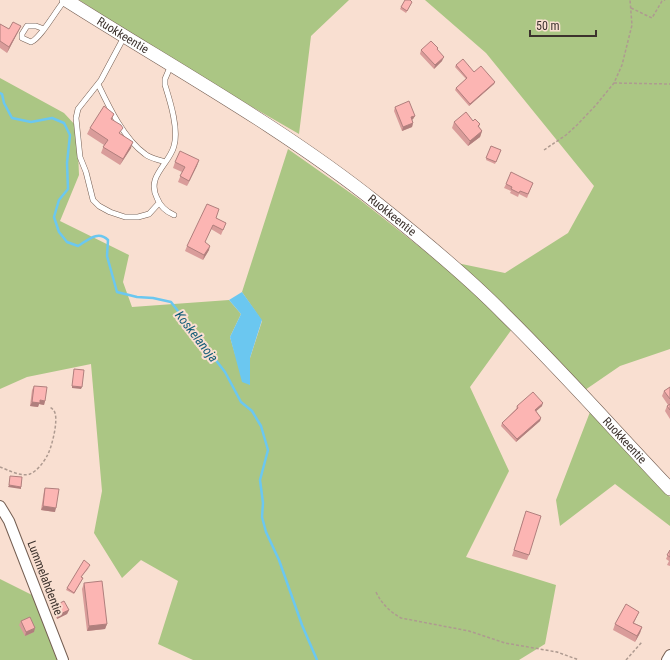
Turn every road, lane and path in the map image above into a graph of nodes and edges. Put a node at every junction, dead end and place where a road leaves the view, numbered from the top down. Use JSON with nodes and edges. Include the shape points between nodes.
{"nodes":[{"id":1,"x":65,"y":0,"type":"edge"},
{"id":2,"x":630,"y":0,"type":"edge"},
{"id":3,"x":665,"y":0,"type":"edge"},
{"id":4,"x":631,"y":8,"type":"junction"},
{"id":5,"x":44,"y":29,"type":"dead end"},
{"id":6,"x":124,"y":37,"type":"junction"},
{"id":7,"x":171,"y":65,"type":"junction"},
{"id":8,"x":614,"y":83,"type":"junction"},
{"id":9,"x":98,"y":84,"type":"junction"},
{"id":10,"x":670,"y":84,"type":"edge"},
{"id":11,"x":544,"y":150,"type":"dead end"},
{"id":12,"x":165,"y":162,"type":"junction"},
{"id":13,"x":159,"y":203,"type":"junction"},
{"id":14,"x":174,"y":216,"type":"dead end"},
{"id":15,"x":49,"y":407,"type":"dead end"},
{"id":16,"x":0,"y":467,"type":"edge"},
{"id":17,"x":670,"y":489,"type":"edge"},
{"id":18,"x":0,"y":506,"type":"edge"},
{"id":19,"x":376,"y":592,"type":"dead end"},
{"id":20,"x":642,"y":642,"type":"dead end"},
{"id":21,"x":670,"y":655,"type":"edge"},
{"id":22,"x":63,"y":660,"type":"edge"},
{"id":23,"x":579,"y":660,"type":"edge"},
{"id":24,"x":626,"y":660,"type":"edge"},
{"id":25,"x":667,"y":660,"type":"edge"}],
"edges":[{"from":1,"to":5,"type":"lane"},
{"from":1,"to":6,"type":"street","name":"Ruokkeentie"},
{"from":2,"to":4,"type":"path"},
{"from":3,"to":4,"type":"path","via":[[652,18]]},
{"from":4,"to":8,"type":"path","via":[[632,25],[622,65]]},
{"from":6,"to":7,"type":"street","name":"Ruokkeentie"},
{"from":6,"to":9,"type":"lane"},
{"from":7,"to":12,"type":"lane","via":[[165,85],[174,120],[174,144]]},
{"from":7,"to":17,"type":"street","name":"Ruokkeentie","via":[[323,163],[378,204],[454,267],[520,330]]},
{"from":8,"to":10,"type":"path"},
{"from":8,"to":11,"type":"path","via":[[571,130]]},
{"from":9,"to":12,"type":"lane","via":[[114,116],[135,145],[155,160]]},
{"from":9,"to":13,"type":"lane","via":[[78,109],[76,118],[80,156],[92,200],[110,212],[125,217],[149,214]]},
{"from":12,"to":13,"type":"lane","via":[[153,185]]},
{"from":13,"to":14,"type":"lane"},
{"from":15,"to":16,"type":"path","via":[[56,414],[55,429],[47,456],[38,468],[30,474],[18,474]]},
{"from":18,"to":22,"type":"street","name":"Lummelahdentie","via":[[9,521]]},
{"from":19,"to":23,"type":"path","via":[[385,607],[401,618],[469,631],[505,643],[557,652]]},
{"from":20,"to":24,"type":"path"},
{"from":21,"to":25,"type":"street"}]}
